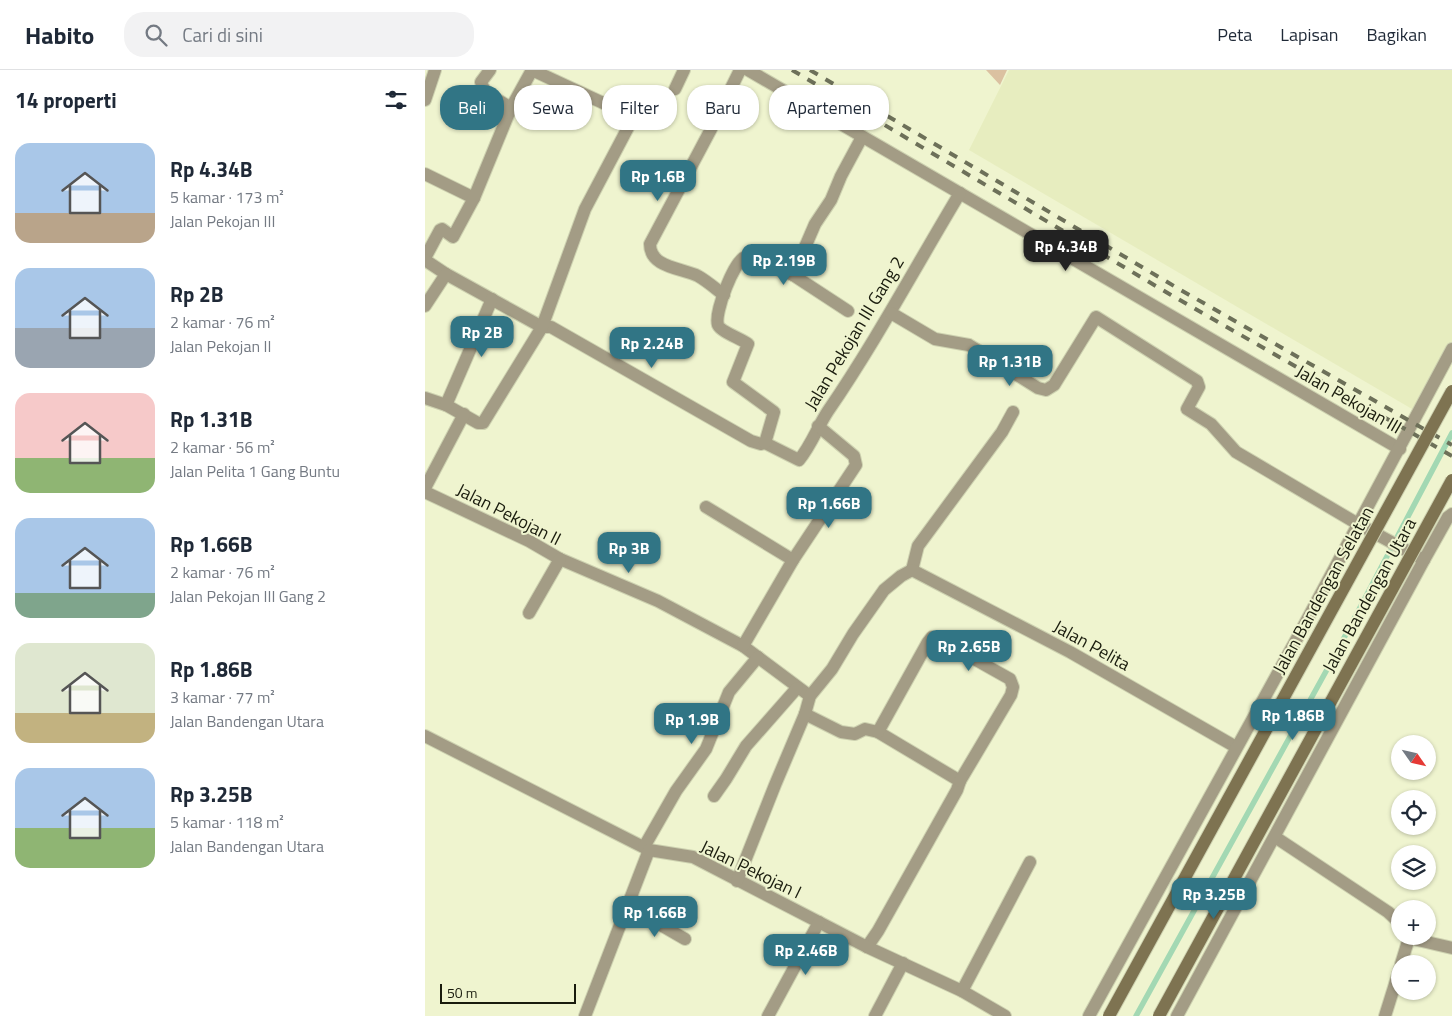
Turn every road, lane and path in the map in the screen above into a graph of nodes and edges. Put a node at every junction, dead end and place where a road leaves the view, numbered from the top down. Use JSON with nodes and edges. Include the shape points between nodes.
{"nodes":[{"id":1,"x":435,"y":70,"type":"edge"},
{"id":2,"x":490,"y":70,"type":"edge"},
{"id":3,"x":532,"y":70,"type":"edge"},
{"id":4,"x":684,"y":70,"type":"edge"},
{"id":5,"x":739,"y":70,"type":"edge"},
{"id":6,"x":748,"y":70,"type":"edge"},
{"id":7,"x":677,"y":85,"type":"edge"},
{"id":8,"x":425,"y":100,"type":"edge"},
{"id":9,"x":511,"y":108,"type":"junction"},
{"id":10,"x":862,"y":137,"type":"junction"},
{"id":11,"x":425,"y":174,"type":"edge"},
{"id":12,"x":960,"y":193,"type":"junction"},
{"id":13,"x":474,"y":198,"type":"junction"},
{"id":14,"x":425,"y":259,"type":"edge"},
{"id":15,"x":446,"y":274,"type":"junction"},
{"id":16,"x":793,"y":275,"type":"junction"},
{"id":17,"x":723,"y":295,"type":"junction"},
{"id":18,"x":492,"y":299,"type":"junction"},
{"id":19,"x":425,"y":306,"type":"edge"},
{"id":20,"x":848,"y":311,"type":"dead end"},
{"id":21,"x":891,"y":313,"type":"junction"},
{"id":22,"x":542,"y":327,"type":"junction"},
{"id":23,"x":1452,"y":349,"type":"edge"},
{"id":24,"x":1452,"y":391,"type":"edge"},
{"id":25,"x":425,"y":398,"type":"edge"},
{"id":26,"x":446,"y":405,"type":"junction"},
{"id":27,"x":1013,"y":412,"type":"dead end"},
{"id":28,"x":463,"y":414,"type":"junction"},
{"id":29,"x":818,"y":426,"type":"junction"},
{"id":30,"x":765,"y":443,"type":"junction"},
{"id":31,"x":1399,"y":449,"type":"junction"},
{"id":32,"x":1452,"y":480,"type":"edge"},
{"id":33,"x":425,"y":490,"type":"edge"},
{"id":34,"x":706,"y":508,"type":"dead end"},
{"id":35,"x":1452,"y":514,"type":"edge"},
{"id":36,"x":1363,"y":526,"type":"junction"},
{"id":37,"x":560,"y":559,"type":"junction"},
{"id":38,"x":1422,"y":559,"type":"junction"},
{"id":39,"x":793,"y":560,"type":"junction"},
{"id":40,"x":907,"y":573,"type":"junction"},
{"id":41,"x":529,"y":613,"type":"dead end"},
{"id":42,"x":743,"y":646,"type":"junction"},
{"id":43,"x":758,"y":657,"type":"junction"},
{"id":44,"x":797,"y":688,"type":"junction"},
{"id":45,"x":810,"y":696,"type":"junction"},
{"id":46,"x":805,"y":714,"type":"junction"},
{"id":47,"x":878,"y":732,"type":"junction"},
{"id":48,"x":425,"y":736,"type":"edge"},
{"id":49,"x":1236,"y":747,"type":"junction"},
{"id":50,"x":960,"y":781,"type":"junction"},
{"id":51,"x":714,"y":796,"type":"dead end"},
{"id":52,"x":1275,"y":837,"type":"junction"},
{"id":53,"x":646,"y":849,"type":"junction"},
{"id":54,"x":1029,"y":862,"type":"dead end"},
{"id":55,"x":737,"y":881,"type":"junction"},
{"id":56,"x":628,"y":906,"type":"junction"},
{"id":57,"x":1391,"y":915,"type":"edge"},
{"id":58,"x":819,"y":922,"type":"junction"},
{"id":59,"x":685,"y":939,"type":"dead end"},
{"id":60,"x":1436,"y":944,"type":"edge"},
{"id":61,"x":867,"y":947,"type":"junction"},
{"id":62,"x":1452,"y":948,"type":"edge"},
{"id":63,"x":903,"y":963,"type":"junction"},
{"id":64,"x":962,"y":991,"type":"junction"},
{"id":65,"x":1391,"y":997,"type":"edge"},
{"id":66,"x":585,"y":1016,"type":"edge"},
{"id":67,"x":768,"y":1016,"type":"edge"},
{"id":68,"x":875,"y":1016,"type":"edge"},
{"id":69,"x":1005,"y":1016,"type":"edge"},
{"id":70,"x":1089,"y":1016,"type":"edge"},
{"id":71,"x":1109,"y":1016,"type":"edge"},
{"id":72,"x":1159,"y":1016,"type":"edge"},
{"id":73,"x":1177,"y":1016,"type":"edge"},
{"id":74,"x":1385,"y":1016,"type":"edge"}],
"edges":[{"from":1,"to":8,"type":"street"},
{"from":2,"to":9,"type":"street","via":[[481,82],[483,88]]},
{"from":3,"to":9,"type":"street"},
{"from":3,"to":22,"type":"street","via":[[632,120],[585,209]]},
{"from":4,"to":7,"type":"street"},
{"from":5,"to":17,"type":"street","via":[[650,244],[653,256],[668,266],[698,276]]},
{"from":6,"to":10,"type":"street","name":"Jalan Pekojan III"},
{"from":9,"to":13,"type":"street"},
{"from":10,"to":12,"type":"street","name":"Jalan Pekojan III"},
{"from":10,"to":16,"type":"street","via":[[831,200],[815,224]]},
{"from":11,"to":13,"type":"street"},
{"from":12,"to":21,"type":"street","name":"Jalan Pekojan III Gang 2"},
{"from":12,"to":31,"type":"street","name":"Jalan Pekojan III"},
{"from":13,"to":14,"type":"street","via":[[453,238],[441,229]]},
{"from":14,"to":15,"type":"street"},
{"from":15,"to":18,"type":"street"},
{"from":15,"to":19,"type":"street"},
{"from":16,"to":17,"type":"street","via":[[745,257],[739,261]]},
{"from":16,"to":20,"type":"street"},
{"from":17,"to":30,"type":"street","via":[[719,326],[748,344],[733,384],[774,412]]},
{"from":18,"to":22,"type":"street"},
{"from":18,"to":26,"type":"street"},
{"from":21,"to":29,"type":"street","name":"Jalan Pekojan III Gang 2"},
{"from":21,"to":36,"type":"street","via":[[935,339],[969,344],[1038,388],[1047,390],[1054,385],[1096,317],[1197,381],[1199,387],[1187,410],[1211,424],[1236,452]]},
{"from":22,"to":28,"type":"street","via":[[483,423]]},
{"from":22,"to":30,"type":"street","via":[[551,327],[751,441]]},
{"from":23,"to":31,"type":"street"},
{"from":24,"to":71,"type":"main road","name":"Jalan Bandengan Selatan","bridge":true},
{"from":25,"to":26,"type":"street"},
{"from":26,"to":28,"type":"street"},
{"from":27,"to":40,"type":"street","via":[[918,546]]},
{"from":28,"to":33,"type":"street"},
{"from":29,"to":30,"type":"street","name":"Jalan Pekojan III Gang 2","via":[[799,460]]},
{"from":29,"to":39,"type":"street","via":[[854,456],[856,465]]},
{"from":31,"to":36,"type":"street","name":"Jalan Pekojan III"},
{"from":32,"to":72,"type":"main road","name":"Jalan Bandengan Utara","bridge":true},
{"from":33,"to":37,"type":"street","name":"Jalan Pekojan II"},
{"from":34,"to":39,"type":"street"},
{"from":35,"to":38,"type":"street"},
{"from":36,"to":38,"type":"street","bridge":true},
{"from":36,"to":49,"type":"street","name":"Jalan Pekojan III"},
{"from":37,"to":41,"type":"street"},
{"from":37,"to":42,"type":"street","name":"Jalan Pekojan II","via":[[658,601]]},
{"from":38,"to":52,"type":"street"},
{"from":39,"to":42,"type":"street"},
{"from":40,"to":45,"type":"street","via":[[884,590],[832,669]]},
{"from":40,"to":49,"type":"street","name":"Jalan Pelita","via":[[1070,652]]},
{"from":42,"to":43,"type":"street","name":"Jalan Pekojan II"},
{"from":43,"to":44,"type":"street","name":"Jalan Pekojan II"},
{"from":43,"to":53,"type":"street","via":[[729,692],[706,749],[676,791]]},
{"from":44,"to":45,"type":"street","name":"Jalan Pekojan II"},
{"from":44,"to":51,"type":"street","via":[[746,746]]},
{"from":45,"to":46,"type":"street"},
{"from":46,"to":47,"type":"street","via":[[841,732],[855,734],[865,729]]},
{"from":46,"to":55,"type":"street"},
{"from":47,"to":50,"type":"street"},
{"from":47,"to":50,"type":"street","via":[[933,638],[1010,679],[1013,686],[1011,695]]},
{"from":48,"to":53,"type":"street","name":"Jalan Pekojan I"},
{"from":49,"to":70,"type":"street","name":"Jalan Pekojan III"},
{"from":50,"to":61,"type":"street"},
{"from":52,"to":57,"type":"street"},
{"from":52,"to":73,"type":"street"},
{"from":53,"to":55,"type":"street","name":"Jalan Pekojan I","via":[[693,858]]},
{"from":53,"to":56,"type":"street"},
{"from":54,"to":64,"type":"street"},
{"from":55,"to":58,"type":"street","name":"Jalan Pekojan I"},
{"from":56,"to":59,"type":"street"},
{"from":56,"to":66,"type":"street"},
{"from":58,"to":61,"type":"street","name":"Jalan Pekojan I"},
{"from":58,"to":67,"type":"street"},
{"from":60,"to":62,"type":"street"},
{"from":61,"to":63,"type":"street","name":"Jalan Pekojan I"},
{"from":63,"to":64,"type":"street","name":"Jalan Pekojan I"},
{"from":63,"to":68,"type":"street"},
{"from":64,"to":69,"type":"street","name":"Jalan Pekojan I"},
{"from":65,"to":74,"type":"street"}]}
